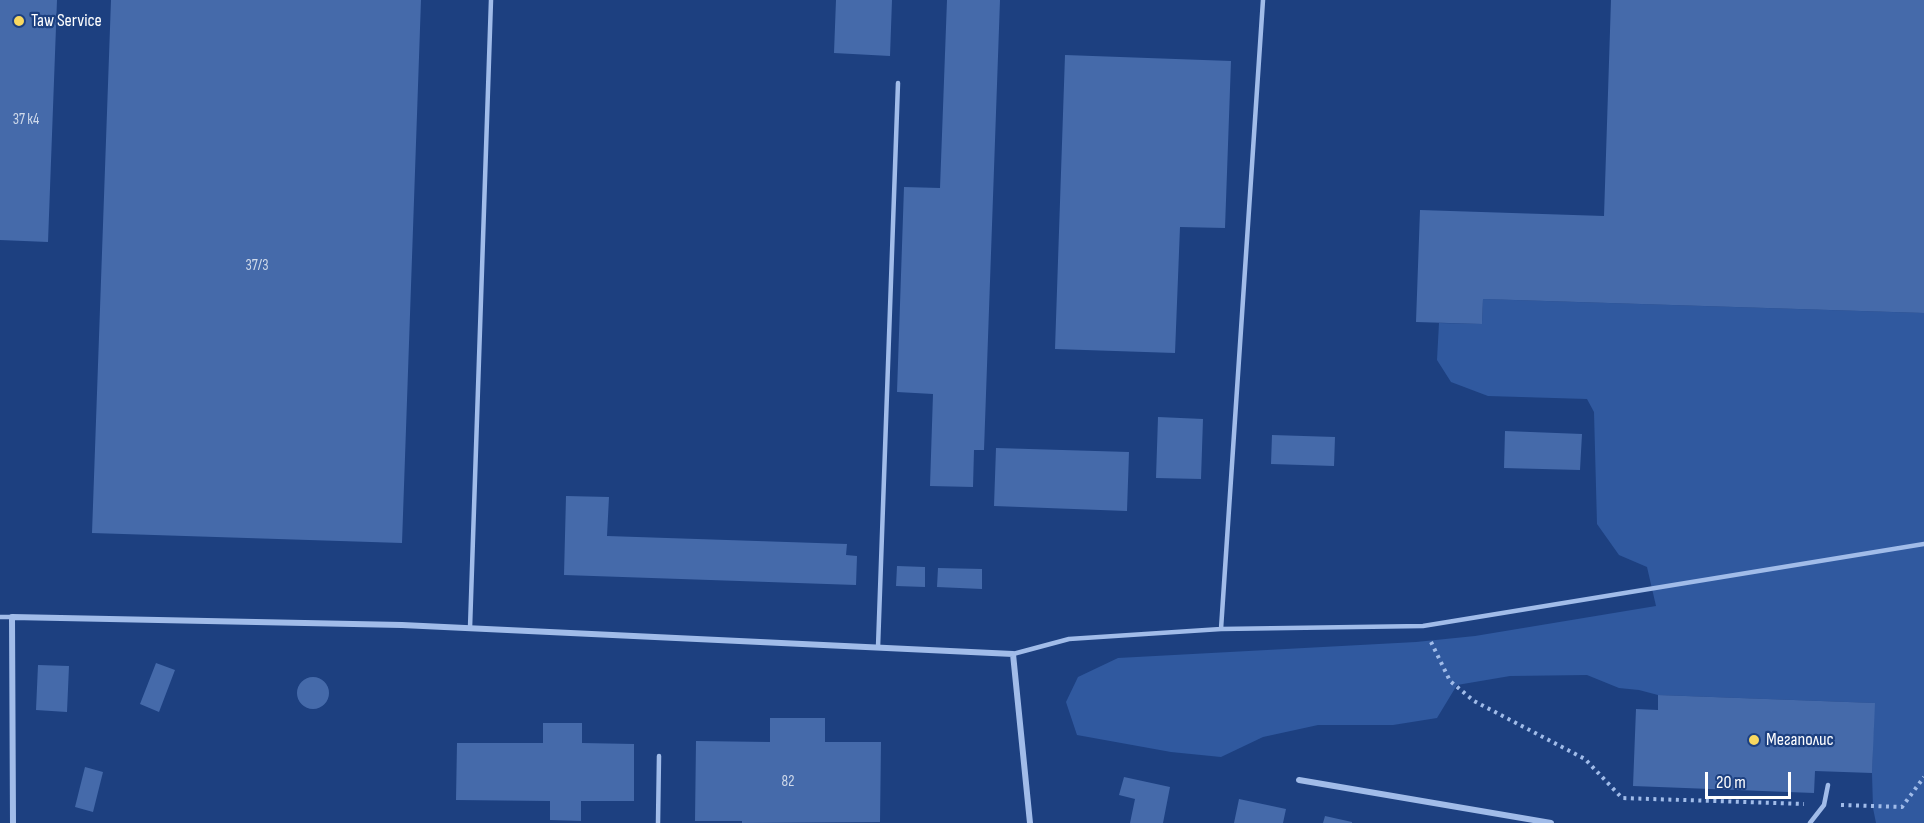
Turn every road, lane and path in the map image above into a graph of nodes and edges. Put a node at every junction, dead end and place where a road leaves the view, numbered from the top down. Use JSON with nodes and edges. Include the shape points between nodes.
{"nodes":[{"id":1,"x":491,"y":0,"type":"edge"},
{"id":2,"x":1263,"y":0,"type":"edge"},
{"id":3,"x":898,"y":83,"type":"dead end"},
{"id":4,"x":1924,"y":544,"type":"edge"},
{"id":5,"x":0,"y":617,"type":"edge"},
{"id":6,"x":12,"y":617,"type":"junction"},
{"id":7,"x":1423,"y":626,"type":"junction"},
{"id":8,"x":470,"y":628,"type":"junction"},
{"id":9,"x":1221,"y":629,"type":"junction"},
{"id":10,"x":878,"y":647,"type":"junction"},
{"id":11,"x":1013,"y":654,"type":"junction"},
{"id":12,"x":659,"y":756,"type":"dead end"},
{"id":13,"x":1924,"y":777,"type":"edge"},
{"id":14,"x":1299,"y":780,"type":"dead end"},
{"id":15,"x":1828,"y":785,"type":"dead end"},
{"id":16,"x":1824,"y":805,"type":"junction"},
{"id":17,"x":13,"y":823,"type":"edge"},
{"id":18,"x":658,"y":823,"type":"edge"},
{"id":19,"x":1030,"y":823,"type":"edge"},
{"id":20,"x":1551,"y":823,"type":"edge"},
{"id":21,"x":1810,"y":823,"type":"edge"}],
"edges":[{"from":1,"to":8,"type":"lane"},
{"from":2,"to":9,"type":"lane"},
{"from":3,"to":10,"type":"lane"},
{"from":4,"to":7,"type":"lane"},
{"from":5,"to":6,"type":"lane"},
{"from":6,"to":8,"type":"street"},
{"from":6,"to":17,"type":"street"},
{"from":7,"to":9,"type":"lane"},
{"from":7,"to":16,"type":"path","via":[[1450,681],[1473,701],[1585,759],[1622,798]]},
{"from":8,"to":10,"type":"street"},
{"from":9,"to":11,"type":"lane","via":[[1069,639]]},
{"from":10,"to":11,"type":"street"},
{"from":11,"to":19,"type":"street"},
{"from":12,"to":18,"type":"lane"},
{"from":13,"to":16,"type":"path","via":[[1902,807]]},
{"from":14,"to":20,"type":"street"},
{"from":15,"to":16,"type":"lane"},
{"from":16,"to":21,"type":"lane"}]}
